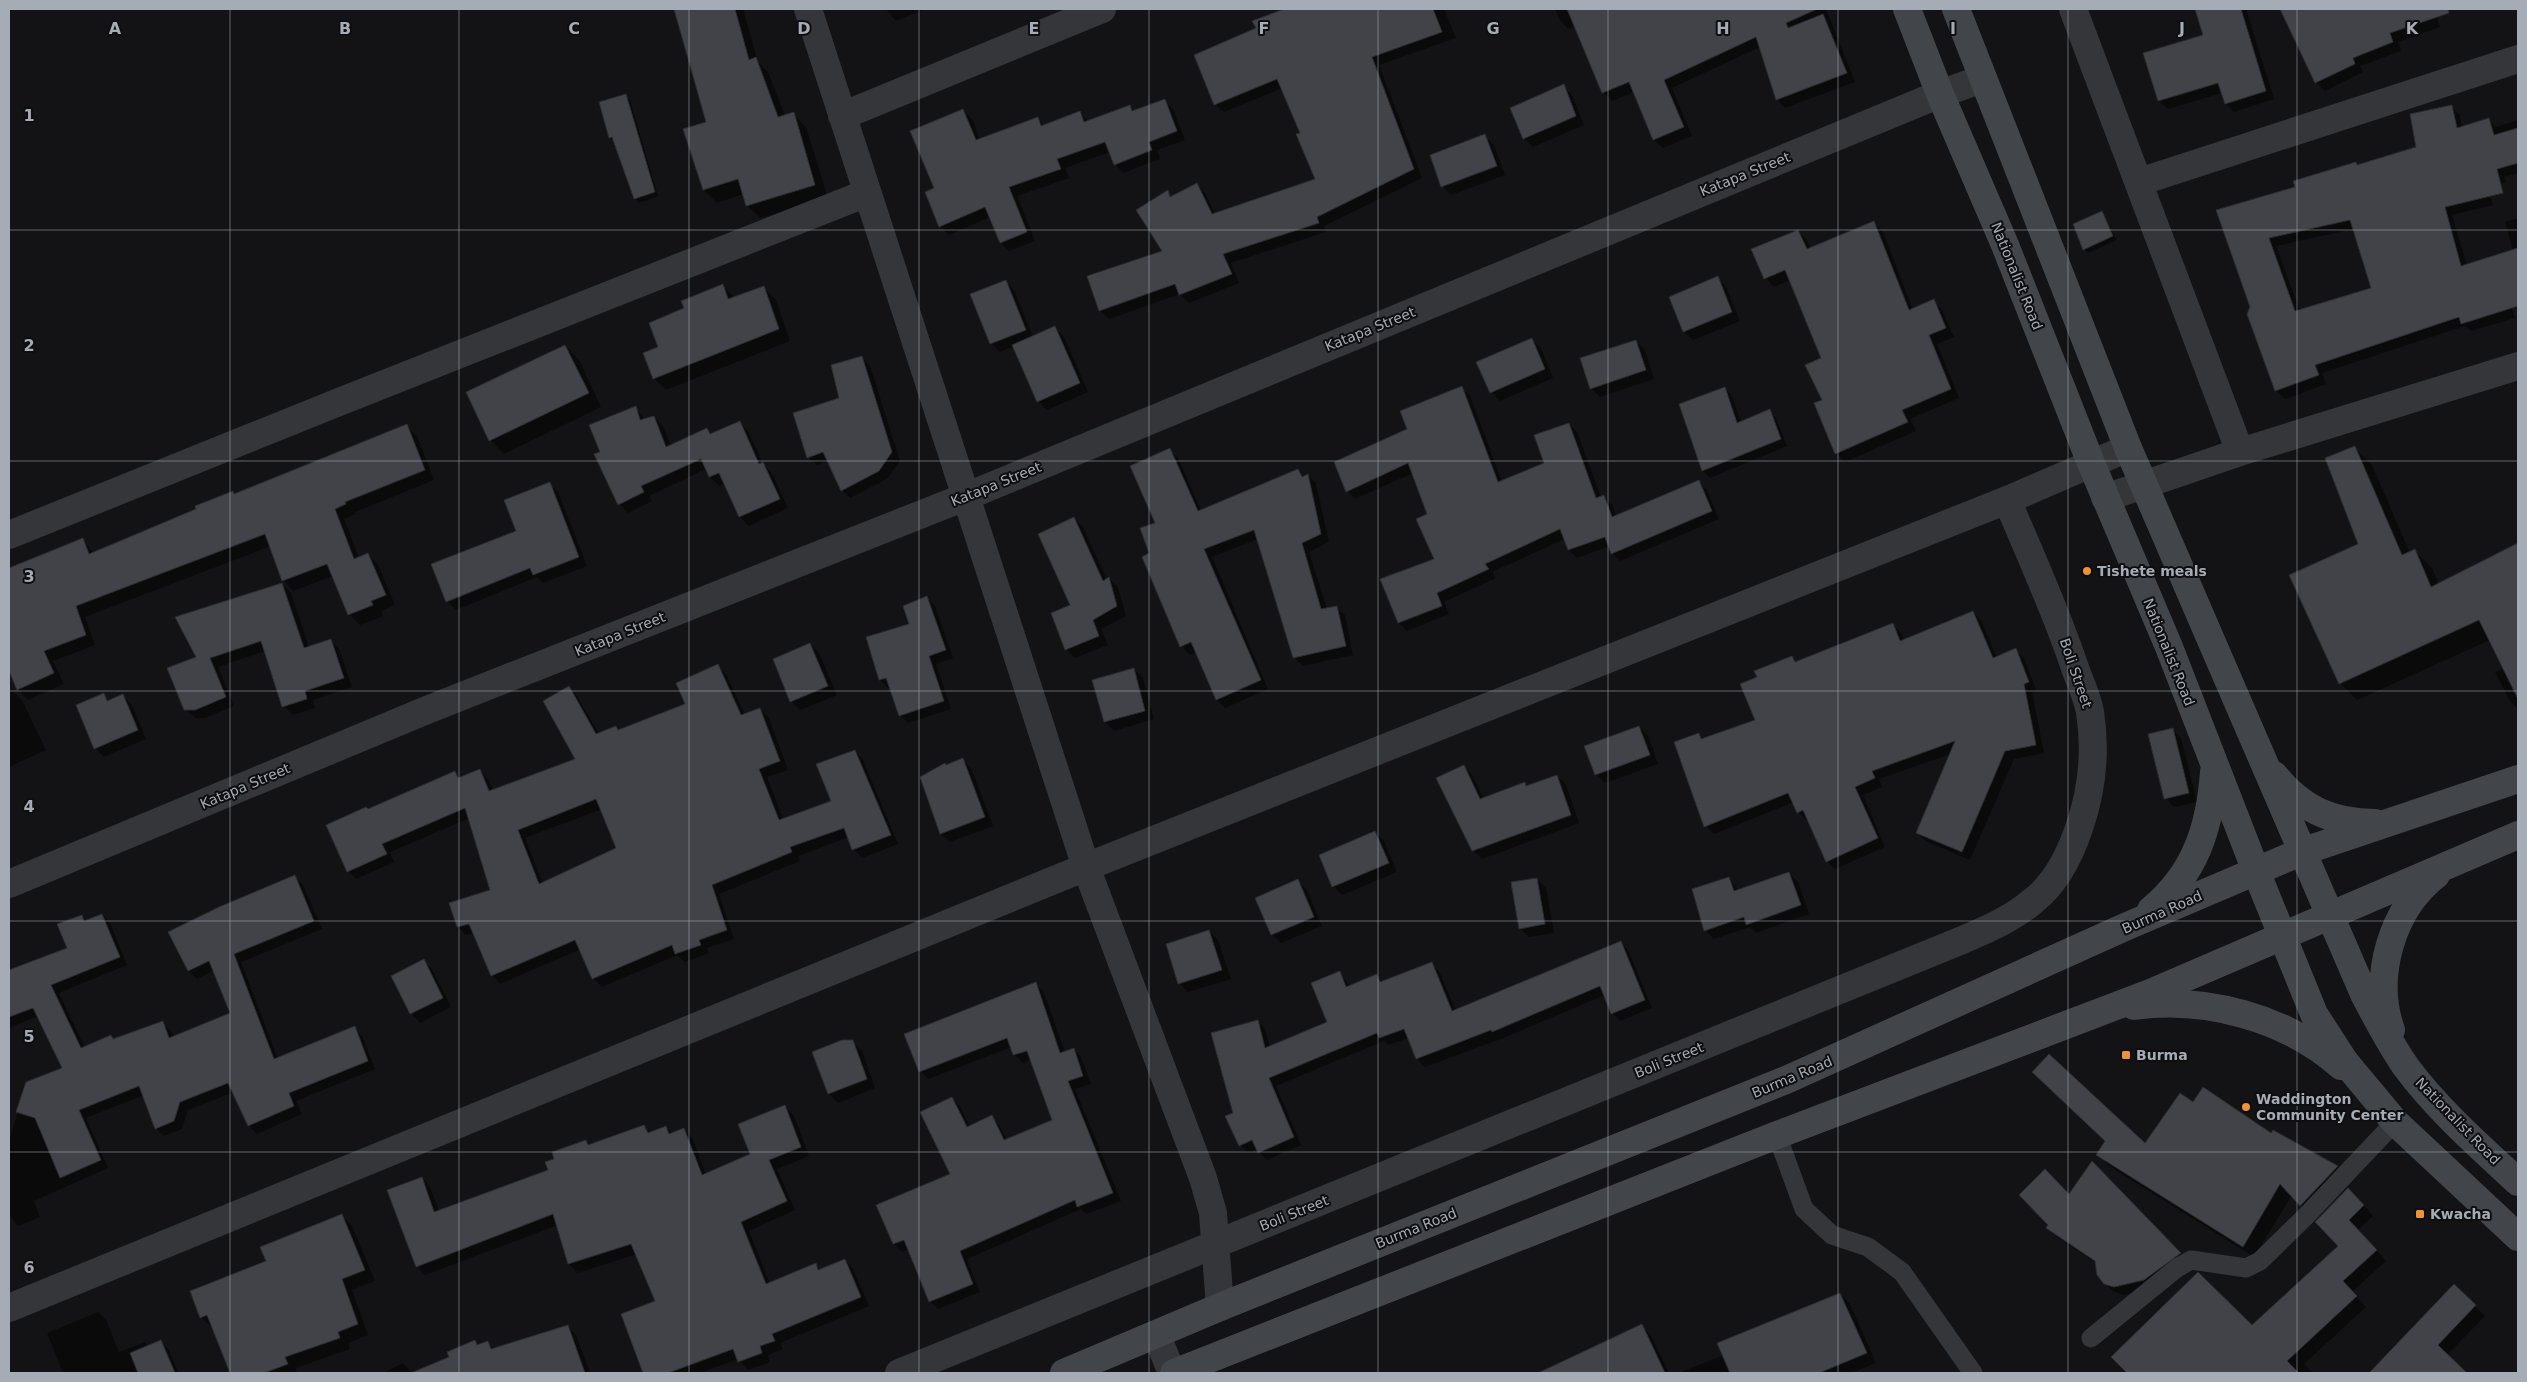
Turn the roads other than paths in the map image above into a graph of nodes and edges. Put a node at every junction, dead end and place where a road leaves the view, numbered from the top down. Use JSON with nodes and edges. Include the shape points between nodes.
{"nodes":[{"id":1,"x":808,"y":9,"type":"edge"},
{"id":2,"x":1102,"y":9,"type":"edge"},
{"id":3,"x":1907,"y":9,"type":"edge"},
{"id":4,"x":1956,"y":9,"type":"edge"},
{"id":5,"x":2073,"y":9,"type":"edge"},
{"id":6,"x":2518,"y":59,"type":"edge"},
{"id":7,"x":1982,"y":79,"type":"junction"},
{"id":8,"x":1940,"y":94,"type":"junction"},
{"id":9,"x":842,"y":116,"type":"junction"},
{"id":10,"x":2139,"y":182,"type":"junction"},
{"id":11,"x":866,"y":193,"type":"junction"},
{"id":12,"x":2518,"y":366,"type":"edge"},
{"id":13,"x":2128,"y":448,"type":"junction"},
{"id":14,"x":2240,"y":452,"type":"junction"},
{"id":15,"x":2091,"y":463,"type":"junction"},
{"id":16,"x":2144,"y":483,"type":"junction"},
{"id":17,"x":965,"y":497,"type":"junction"},
{"id":18,"x":2105,"y":498,"type":"junction"},
{"id":19,"x":2007,"y":500,"type":"junction"},
{"id":20,"x":9,"y":535,"type":"edge"},
{"id":21,"x":2262,"y":760,"type":"junction"},
{"id":22,"x":2214,"y":765,"type":"junction"},
{"id":23,"x":2518,"y":779,"type":"edge"},
{"id":24,"x":2388,"y":823,"type":"junction"},
{"id":25,"x":2518,"y":835,"type":"edge"},
{"id":26,"x":2301,"y":852,"type":"junction"},
{"id":27,"x":2451,"y":863,"type":"junction"},
{"id":28,"x":1086,"y":867,"type":"junction"},
{"id":29,"x":2256,"y":871,"type":"junction"},
{"id":30,"x":9,"y":884,"type":"edge"},
{"id":31,"x":2330,"y":915,"type":"junction"},
{"id":32,"x":2136,"y":922,"type":"junction"},
{"id":33,"x":2284,"y":936,"type":"junction"},
{"id":34,"x":2103,"y":1010,"type":"junction"},
{"id":35,"x":2399,"y":1055,"type":"junction"},
{"id":36,"x":2365,"y":1086,"type":"junction"},
{"id":37,"x":2396,"y":1122,"type":"junction"},
{"id":38,"x":1777,"y":1135,"type":"junction"},
{"id":39,"x":2518,"y":1182,"type":"edge"},
{"id":40,"x":2518,"y":1237,"type":"edge"},
{"id":41,"x":1216,"y":1245,"type":"junction"},
{"id":42,"x":1220,"y":1307,"type":"junction"},
{"id":43,"x":9,"y":1308,"type":"edge"},
{"id":44,"x":1156,"y":1336,"type":"junction"},
{"id":45,"x":2091,"y":1338,"type":"dead end"},
{"id":46,"x":899,"y":1373,"type":"edge"},
{"id":47,"x":1064,"y":1373,"type":"edge"},
{"id":48,"x":1173,"y":1373,"type":"edge"},
{"id":49,"x":1973,"y":1373,"type":"edge"}],
"edges":[{"from":1,"to":9,"type":"street"},
{"from":2,"to":9,"type":"street"},
{"from":3,"to":8,"type":"main road","name":"Nationalist Road"},
{"from":4,"to":7,"type":"main road","name":"Nationalist Road"},
{"from":5,"to":10,"type":"street"},
{"from":6,"to":10,"type":"street"},
{"from":7,"to":8,"type":"street","name":"Katapa Street"},
{"from":7,"to":13,"type":"main road","name":"Nationalist Road"},
{"from":8,"to":15,"type":"main road","name":"Nationalist Road","via":[[2005,245]]},
{"from":8,"to":17,"type":"street","name":"Katapa Street"},
{"from":9,"to":11,"type":"street"},
{"from":10,"to":14,"type":"street"},
{"from":11,"to":17,"type":"street"},
{"from":11,"to":20,"type":"street"},
{"from":12,"to":14,"type":"street"},
{"from":13,"to":15,"type":"street"},
{"from":13,"to":16,"type":"main road","name":"Nationalist Road"},
{"from":14,"to":16,"type":"street"},
{"from":15,"to":18,"type":"main road","name":"Nationalist Road"},
{"from":15,"to":19,"type":"street"},
{"from":16,"to":18,"type":"street"},
{"from":16,"to":21,"type":"main road","name":"Nationalist Road"},
{"from":17,"to":28,"type":"street"},
{"from":17,"to":30,"type":"street","name":"Katapa Street","via":[[436,707]]},
{"from":18,"to":22,"type":"main road","name":"Nationalist Road","via":[[2169,647]]},
{"from":19,"to":28,"type":"street"},
{"from":19,"to":41,"type":"street","name":"Boli Street","via":[[2065,638],[2090,710],[2092,775],[2083,816],[2072,850],[2054,879],[2034,901],[2004,921],[1960,941]]},
{"from":21,"to":24,"type":"main road","via":[[2286,790],[2316,812],[2352,823]]},
{"from":21,"to":26,"type":"main road","name":"Nationalist Road"},
{"from":22,"to":29,"type":"main road","name":"Nationalist Road"},
{"from":22,"to":32,"type":"main road","via":[[2212,802],[2203,838],[2187,870],[2170,892]]},
{"from":23,"to":24,"type":"main road","name":"Burma Road"},
{"from":24,"to":26,"type":"main road","name":"Burma Road"},
{"from":25,"to":27,"type":"main road"},
{"from":26,"to":29,"type":"main road","name":"Burma Road"},
{"from":26,"to":31,"type":"main road","name":"Nationalist Road"},
{"from":27,"to":31,"type":"main road"},
{"from":27,"to":35,"type":"main road","via":[[2423,885],[2402,913],[2389,947],[2384,982],[2387,1020]]},
{"from":28,"to":41,"type":"street","via":[[1203,1178],[1213,1213]]},
{"from":28,"to":43,"type":"street"},
{"from":29,"to":32,"type":"main road","name":"Burma Road"},
{"from":29,"to":33,"type":"main road","name":"Nationalist Road"},
{"from":31,"to":33,"type":"main road"},
{"from":31,"to":35,"type":"main road","name":"Nationalist Road","via":[[2364,994]]},
{"from":32,"to":42,"type":"main road","name":"Burma Road","via":[[1786,1080]]},
{"from":33,"to":34,"type":"main road"},
{"from":33,"to":36,"type":"main road","name":"Nationalist Road","via":[[2314,1014]]},
{"from":34,"to":36,"type":"main road","via":[[2149,1004],[2187,1005],[2243,1014],[2288,1031],[2313,1045]]},
{"from":34,"to":38,"type":"main road"},
{"from":35,"to":39,"type":"main road","name":"Nationalist Road","via":[[2436,1103]]},
{"from":36,"to":37,"type":"main road","name":"Nationalist Road"},
{"from":37,"to":40,"type":"main road","name":"Nationalist Road"},
{"from":37,"to":45,"type":"lane","via":[[2260,1261],[2246,1268],[2191,1260]]},
{"from":38,"to":48,"type":"main road"},
{"from":38,"to":49,"type":"lane","via":[[1804,1209],[1832,1235],[1868,1247],[1902,1272]]},
{"from":41,"to":42,"type":"street"},
{"from":41,"to":46,"type":"street","name":"Boli Street"},
{"from":42,"to":44,"type":"main road","name":"Burma Road"},
{"from":44,"to":47,"type":"main road","name":"Burma Road"},
{"from":44,"to":48,"type":"street"}]}
